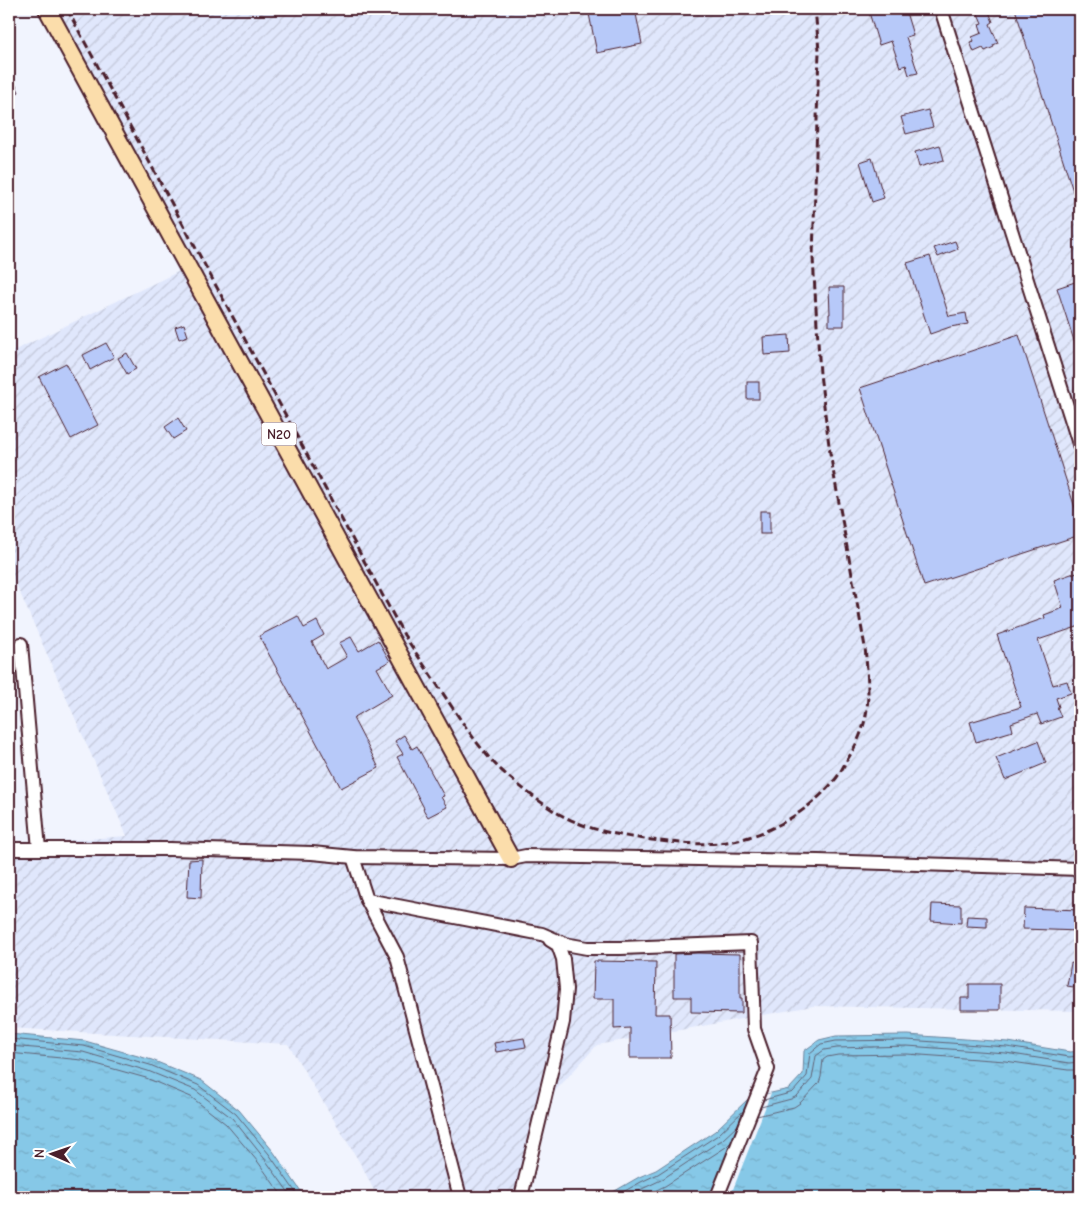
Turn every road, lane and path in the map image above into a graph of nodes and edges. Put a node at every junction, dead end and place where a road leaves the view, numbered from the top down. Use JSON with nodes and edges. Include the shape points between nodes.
{"nodes":[{"id":1,"x":47,"y":9,"type":"edge"},
{"id":2,"x":941,"y":9,"type":"edge"},
{"id":3,"x":1080,"y":447,"type":"edge"},
{"id":4,"x":21,"y":644,"type":"dead end"},
{"id":5,"x":9,"y":849,"type":"edge"},
{"id":6,"x":39,"y":849,"type":"junction"},
{"id":7,"x":353,"y":857,"type":"junction"},
{"id":8,"x":511,"y":859,"type":"junction"},
{"id":9,"x":1080,"y":869,"type":"edge"},
{"id":10,"x":367,"y":900,"type":"junction"},
{"id":11,"x":542,"y":934,"type":"junction"},
{"id":12,"x":460,"y":1197,"type":"edge"},
{"id":13,"x":522,"y":1197,"type":"edge"},
{"id":14,"x":717,"y":1197,"type":"edge"}],
"edges":[{"from":1,"to":8,"type":"main road","number":"N20"},
{"from":2,"to":3,"type":"street"},
{"from":4,"to":6,"type":"street"},
{"from":5,"to":6,"type":"street"},
{"from":6,"to":7,"type":"street","via":[[170,849]]},
{"from":7,"to":8,"type":"street"},
{"from":7,"to":10,"type":"street"},
{"from":8,"to":9,"type":"street","via":[[526,856],[798,860]]},
{"from":10,"to":11,"type":"street"},
{"from":10,"to":12,"type":"street","via":[[397,958]]},
{"from":11,"to":13,"type":"street","via":[[558,945],[566,990],[562,1022]]},
{"from":11,"to":14,"type":"street","via":[[587,948],[751,943],[754,1029],[768,1069]]}]}
